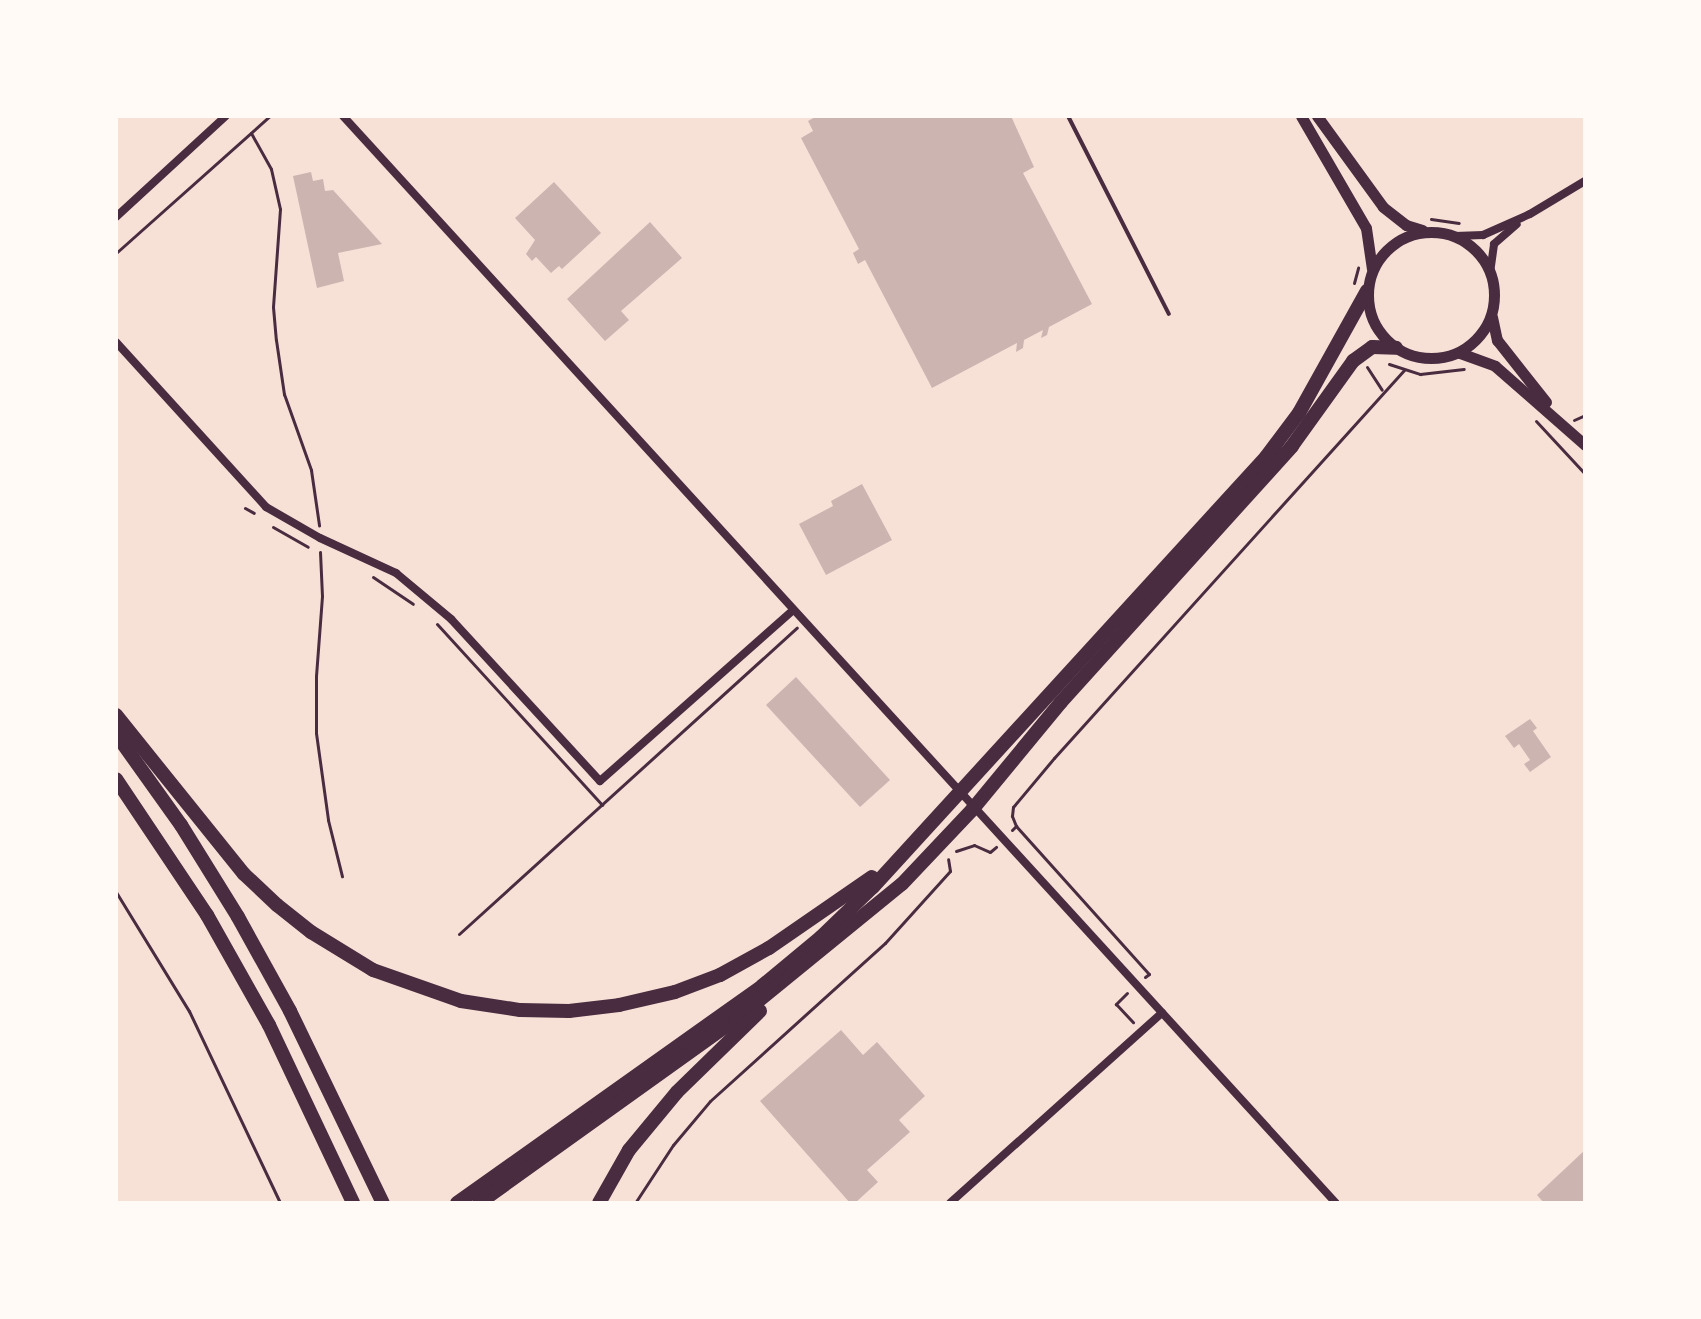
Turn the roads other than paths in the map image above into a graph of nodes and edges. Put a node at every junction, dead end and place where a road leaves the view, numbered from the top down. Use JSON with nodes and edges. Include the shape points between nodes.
{"nodes":[{"id":1,"x":226,"y":116,"type":"edge"},
{"id":2,"x":343,"y":116,"type":"edge"},
{"id":3,"x":1068,"y":116,"type":"edge"},
{"id":4,"x":1301,"y":116,"type":"edge"},
{"id":5,"x":1317,"y":116,"type":"edge"},
{"id":6,"x":1585,"y":181,"type":"edge"},
{"id":7,"x":1530,"y":214,"type":"junction"},
{"id":8,"x":116,"y":217,"type":"edge"},
{"id":9,"x":1434,"y":232,"type":"junction"},
{"id":10,"x":1455,"y":236,"type":"junction"},
{"id":11,"x":1371,"y":273,"type":"junction"},
{"id":12,"x":1490,"y":273,"type":"junction"},
{"id":13,"x":1360,"y":290,"type":"junction"},
{"id":14,"x":1492,"y":311,"type":"junction"},
{"id":15,"x":1169,"y":314,"type":"dead end"},
{"id":16,"x":116,"y":342,"type":"edge"},
{"id":17,"x":1396,"y":348,"type":"junction"},
{"id":18,"x":1460,"y":353,"type":"junction"},
{"id":19,"x":1564,"y":424,"type":"junction"},
{"id":20,"x":1580,"y":433,"type":"edge"},
{"id":21,"x":1585,"y":445,"type":"edge"},
{"id":22,"x":793,"y":610,"type":"junction"},
{"id":23,"x":1042,"y":704,"type":"junction"},
{"id":24,"x":116,"y":715,"type":"edge"},
{"id":25,"x":116,"y":734,"type":"edge"},
{"id":26,"x":116,"y":779,"type":"edge"},
{"id":27,"x":960,"y":794,"type":"junction"},
{"id":28,"x":974,"y":808,"type":"junction"},
{"id":29,"x":908,"y":851,"type":"junction"},
{"id":30,"x":919,"y":866,"type":"junction"},
{"id":31,"x":802,"y":968,"type":"junction"},
{"id":32,"x":1162,"y":1013,"type":"junction"},
{"id":33,"x":480,"y":1197,"type":"edge"},
{"id":34,"x":353,"y":1203,"type":"edge"},
{"id":35,"x":383,"y":1203,"type":"edge"},
{"id":36,"x":457,"y":1203,"type":"edge"},
{"id":37,"x":599,"y":1203,"type":"edge"},
{"id":38,"x":950,"y":1203,"type":"edge"},
{"id":39,"x":1336,"y":1203,"type":"edge"}],
"edges":[{"from":1,"to":8,"type":"street"},
{"from":2,"to":22,"type":"street"},
{"from":3,"to":15,"type":"lane"},
{"from":4,"to":11,"type":"main road","via":[[1366,228]]},
{"from":5,"to":9,"type":"main road","via":[[1390,214],[1406,225]]},
{"from":6,"to":7,"type":"street"},
{"from":7,"to":10,"type":"street","via":[[1483,235]]},
{"from":7,"to":12,"type":"street","via":[[1494,244]]},
{"from":9,"to":10,"type":"main road"},
{"from":9,"to":11,"type":"main road","via":[[1395,243]]},
{"from":10,"to":12,"type":"main road","via":[[1472,247]]},
{"from":11,"to":13,"type":"main road"},
{"from":12,"to":14,"type":"main road"},
{"from":13,"to":17,"type":"main road","via":[[1376,328]]},
{"from":13,"to":23,"type":"highway","via":[[1307,400],[1266,457]]},
{"from":14,"to":18,"type":"main road","via":[[1476,340]]},
{"from":14,"to":19,"type":"main road","via":[[1497,340]]},
{"from":16,"to":22,"type":"street","via":[[266,507],[396,573],[451,619],[600,781]]},
{"from":17,"to":18,"type":"main road","via":[[1423,359]]},
{"from":17,"to":28,"type":"highway","via":[[1377,345],[1363,356],[1292,446],[1061,702]]},
{"from":18,"to":19,"type":"main road","via":[[1495,366]]},
{"from":19,"to":20,"type":"main road"},
{"from":20,"to":21,"type":"main road"},
{"from":22,"to":27,"type":"street"},
{"from":23,"to":27,"type":"highway"},
{"from":23,"to":28,"type":"highway","via":[[979,786]]},
{"from":24,"to":29,"type":"highway","via":[[244,874],[311,932],[403,983],[488,1006],[594,1009],[698,985],[796,932]]},
{"from":25,"to":35,"type":"highway","via":[[238,917]]},
{"from":26,"to":34,"type":"highway","via":[[207,915],[269,1025]]},
{"from":27,"to":28,"type":"street"},
{"from":27,"to":29,"type":"highway"},
{"from":27,"to":30,"type":"highway","via":[[959,811],[931,842]]},
{"from":28,"to":30,"type":"highway"},
{"from":28,"to":32,"type":"street"},
{"from":29,"to":33,"type":"highway","via":[[821,937],[762,986]]},
{"from":30,"to":31,"type":"highway"},
{"from":31,"to":33,"type":"highway"},
{"from":31,"to":37,"type":"highway","via":[[694,1073],[629,1150]]},
{"from":32,"to":38,"type":"street"},
{"from":32,"to":39,"type":"street"},
{"from":33,"to":36,"type":"highway"}]}
